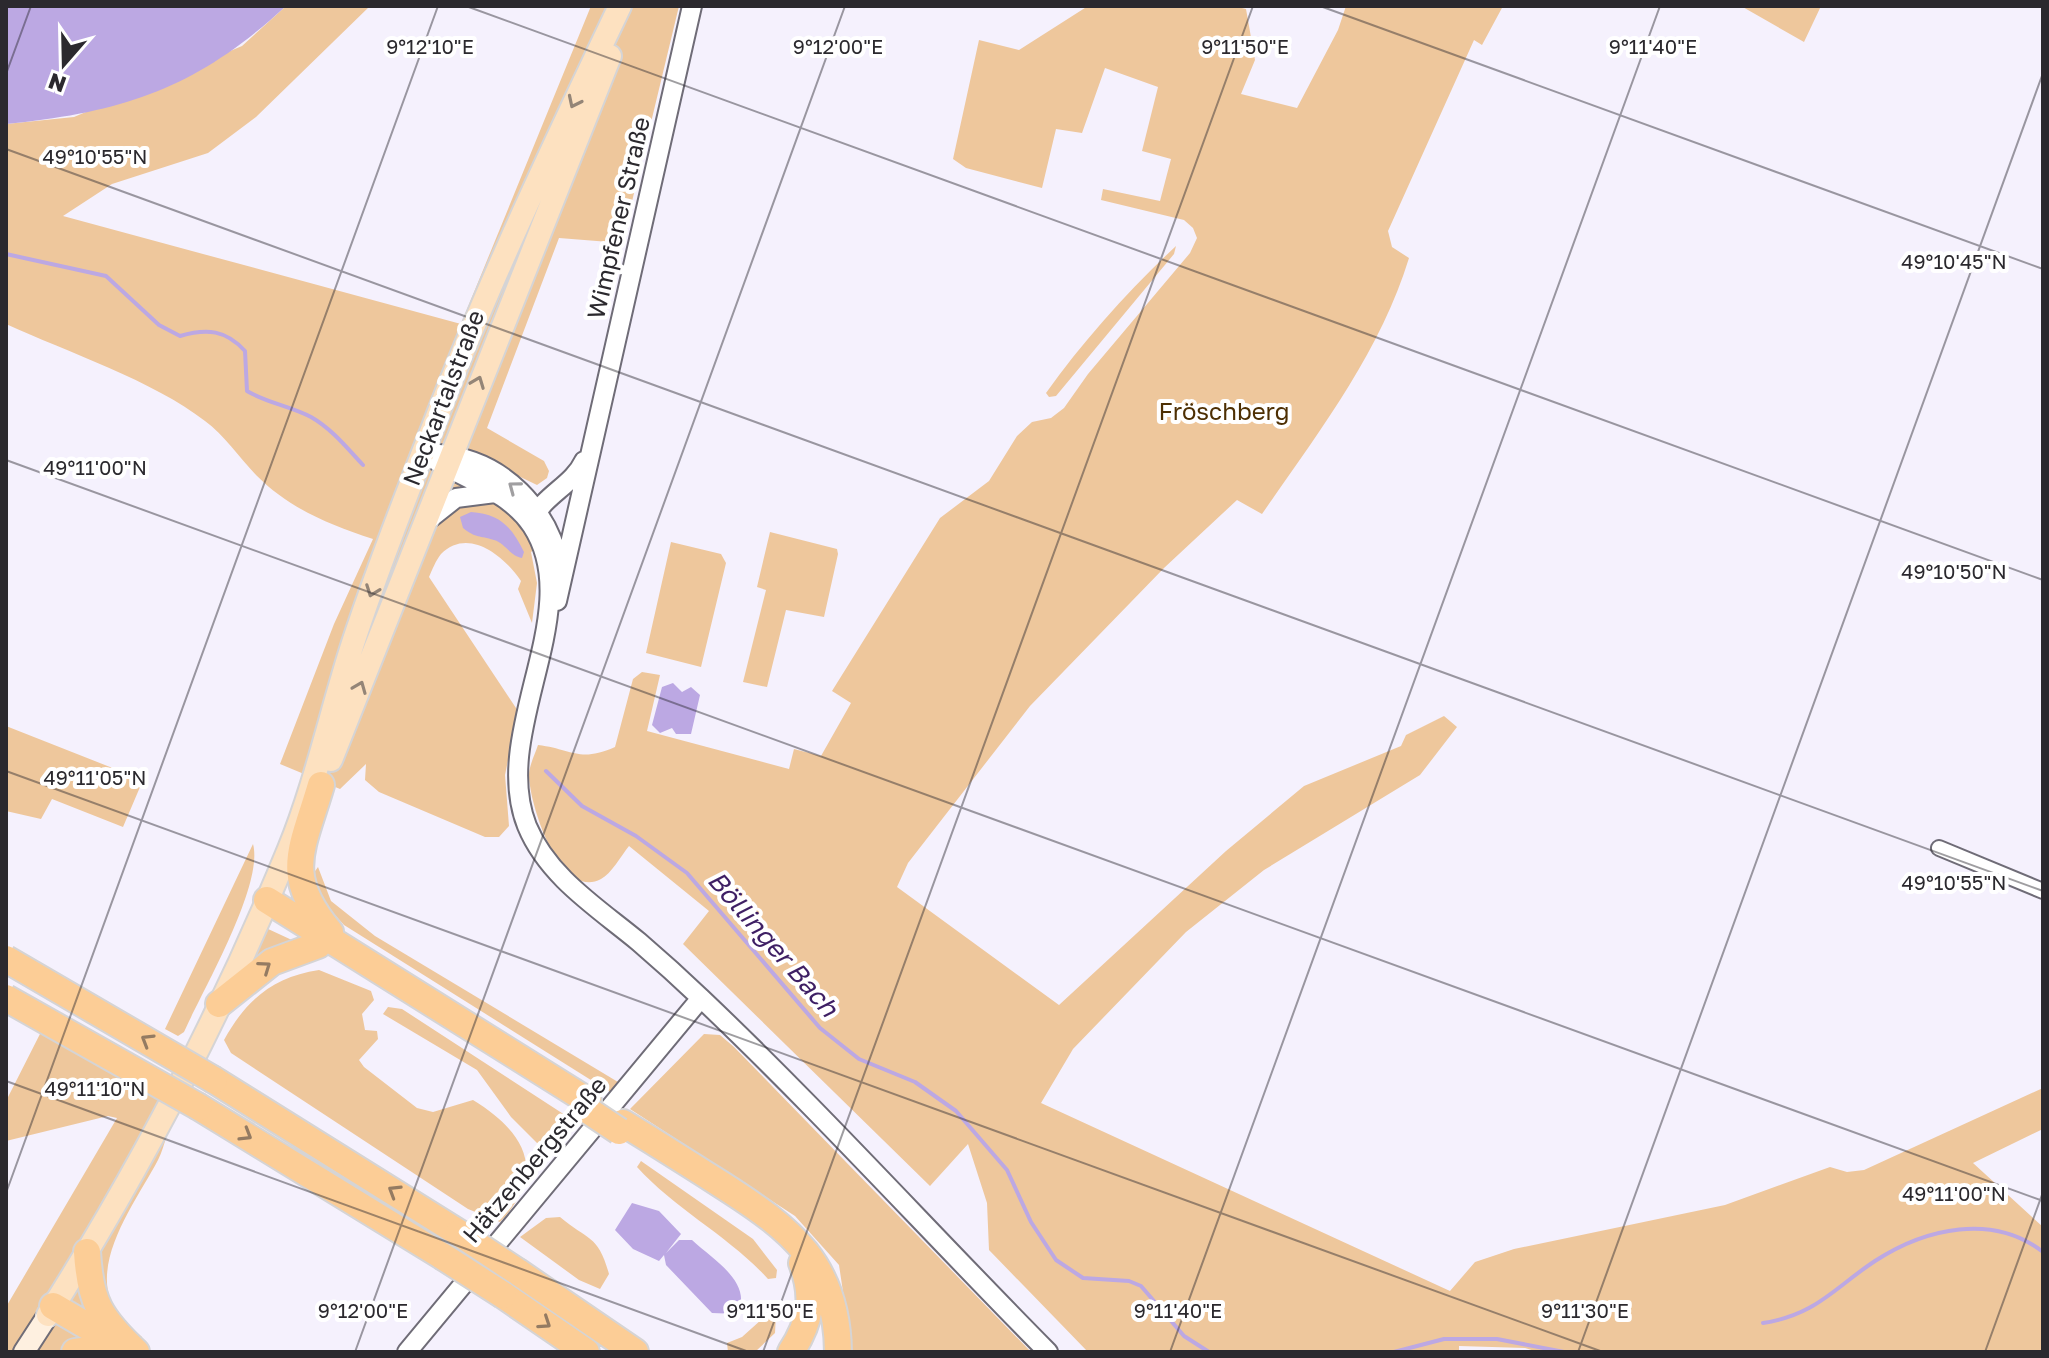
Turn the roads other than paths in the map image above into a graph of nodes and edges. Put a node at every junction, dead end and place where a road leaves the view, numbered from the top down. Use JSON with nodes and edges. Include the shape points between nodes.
{"nodes":[{"id":1,"x":620,"y":6,"type":"edge"},
{"id":2,"x":627,"y":6,"type":"edge"},
{"id":3,"x":692,"y":6,"type":"edge"},
{"id":4,"x":593,"y":441,"type":"junction"},
{"id":5,"x":423,"y":452,"type":"junction"},
{"id":6,"x":447,"y":462,"type":"junction"},
{"id":7,"x":495,"y":493,"type":"junction"},
{"id":8,"x":535,"y":517,"type":"junction"},
{"id":9,"x":419,"y":532,"type":"junction"},
{"id":10,"x":562,"y":577,"type":"junction"},
{"id":11,"x":520,"y":743,"type":"junction"},
{"id":12,"x":313,"y":796,"type":"junction"},
{"id":13,"x":1939,"y":848,"type":"dead end"},
{"id":14,"x":2043,"y":891,"type":"edge"},
{"id":15,"x":264,"y":908,"type":"junction"},
{"id":16,"x":328,"y":943,"type":"junction"},
{"id":17,"x":6,"y":959,"type":"edge"},
{"id":18,"x":6,"y":998,"type":"edge"},
{"id":19,"x":701,"y":998,"type":"junction"},
{"id":20,"x":219,"y":1004,"type":"junction"},
{"id":21,"x":621,"y":1127,"type":"junction"},
{"id":22,"x":87,"y":1252,"type":"junction"},
{"id":23,"x":50,"y":1310,"type":"junction"},
{"id":24,"x":93,"y":1351,"type":"edge"},
{"id":25,"x":24,"y":1352,"type":"edge"},
{"id":26,"x":135,"y":1352,"type":"edge"},
{"id":27,"x":407,"y":1352,"type":"edge"},
{"id":28,"x":586,"y":1352,"type":"edge"},
{"id":29,"x":635,"y":1352,"type":"edge"},
{"id":30,"x":791,"y":1352,"type":"edge"},
{"id":31,"x":838,"y":1352,"type":"edge"},
{"id":32,"x":1048,"y":1352,"type":"edge"}],
"edges":[{"from":1,"to":5,"type":"main road","name":"Neckartalstraße","one_way":true,"via":[[517,220]]},
{"from":6,"to":2,"type":"main road","name":"Neckartalstraße","one_way":true,"via":[[595,99]]},
{"from":3,"to":4,"type":"street","name":"Wimpfener Straße"},
{"from":4,"to":8,"type":"street","name":"Wimpfener Straße","via":[[577,474]]},
{"from":4,"to":10,"type":"street","name":"Wimpfener Straße"},
{"from":5,"to":6,"type":"street","name":"Wimpfener Straße"},
{"from":5,"to":12,"type":"main road","name":"Neckartalstraße","one_way":true,"via":[[354,640]]},
{"from":6,"to":7,"type":"street"},
{"from":8,"to":6,"type":"street","name":"Wimpfener Straße","one_way":true,"via":[[515,484]]},
{"from":6,"to":9,"type":"main road","name":"Neckartalstraße"},
{"from":7,"to":8,"type":"street"},
{"from":7,"to":9,"type":"street","via":[[456,498]]},
{"from":8,"to":10,"type":"street","name":"Wimpfener Straße","via":[[556,544]]},
{"from":8,"to":11,"type":"street","name":"Wimpfener Straße","via":[[550,588]]},
{"from":12,"to":9,"type":"main road","name":"Neckartalstraße","one_way":true},
{"from":10,"to":11,"type":"street","name":"Wimpfener Straße"},
{"from":11,"to":19,"type":"street","name":"Wimpfener Straße","via":[[522,808],[541,853],[572,888]]},
{"from":12,"to":15,"type":"main road","name":"Neckartalstraße"},
{"from":12,"to":16,"type":"highway","via":[[300,880]]},
{"from":13,"to":14,"type":"street"},
{"from":15,"to":16,"type":"highway"},
{"from":15,"to":20,"type":"main road","name":"Neckartalstraße"},
{"from":20,"to":16,"type":"highway","one_way":true,"via":[[272,962]]},
{"from":16,"to":21,"type":"highway","bridge":true},
{"from":29,"to":17,"type":"highway","one_way":true,"bridge":true,"via":[[459,1233],[214,1080]]},
{"from":18,"to":28,"type":"highway","one_way":true,"bridge":true,"via":[[199,1107],[442,1256]]},
{"from":19,"to":27,"type":"street","name":"Hätzenbergstraße"},
{"from":19,"to":32,"type":"street","name":"Wimpfener Straße"},
{"from":20,"to":22,"type":"main road","name":"Neckartalstraße"},
{"from":21,"to":30,"type":"highway","via":[[750,1213],[792,1250],[806,1273],[811,1311]]},
{"from":21,"to":31,"type":"highway","via":[[754,1206],[799,1243],[829,1291]]},
{"from":22,"to":23,"type":"main road","name":"Neckartalstraße"},
{"from":22,"to":26,"type":"highway","via":[[89,1286],[98,1311]]},
{"from":23,"to":24,"type":"highway","via":[[67,1332]]},
{"from":23,"to":25,"type":"main road"},
{"from":23,"to":26,"type":"highway"}]}
